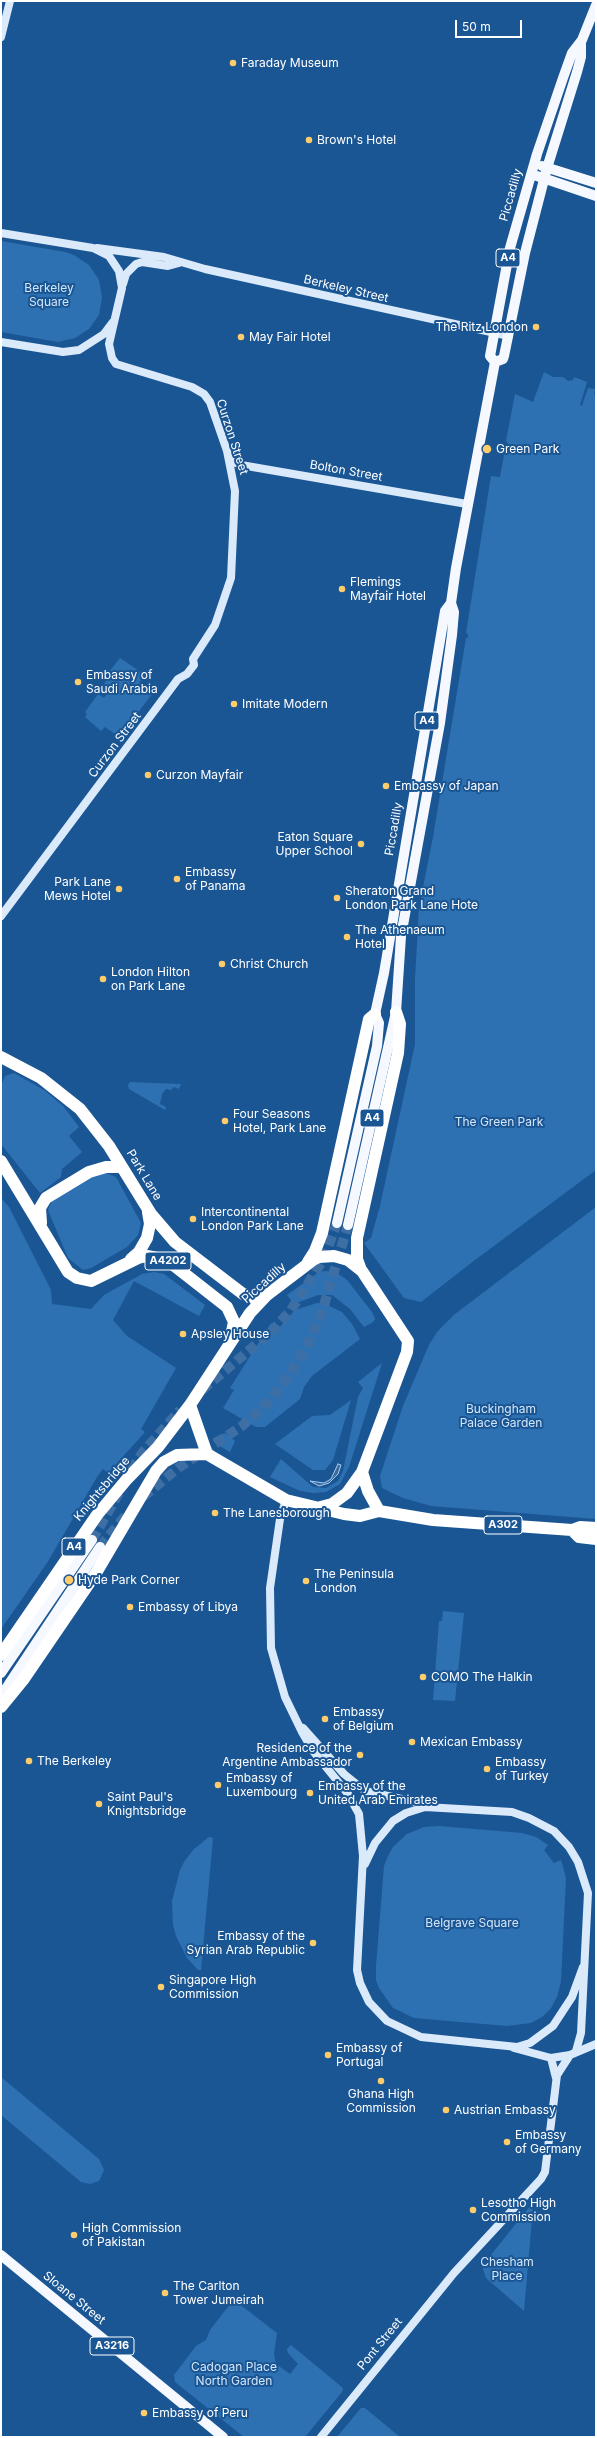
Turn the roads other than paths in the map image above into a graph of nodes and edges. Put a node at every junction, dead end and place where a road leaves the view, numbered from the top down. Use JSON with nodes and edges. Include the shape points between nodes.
{"nodes":[{"id":1,"x":10,"y":1,"type":"edge"},
{"id":2,"x":596,"y":5,"type":"edge"},
{"id":3,"x":1,"y":37,"type":"edge"},
{"id":4,"x":581,"y":42,"type":"junction"},
{"id":5,"x":547,"y":168,"type":"junction"},
{"id":6,"x":532,"y":172,"type":"junction"},
{"id":7,"x":544,"y":178,"type":"junction"},
{"id":8,"x":596,"y":183,"type":"edge"},
{"id":9,"x":596,"y":196,"type":"edge"},
{"id":10,"x":1,"y":233,"type":"edge"},
{"id":11,"x":93,"y":248,"type":"junction"},
{"id":12,"x":179,"y":263,"type":"junction"},
{"id":13,"x":122,"y":288,"type":"junction"},
{"id":14,"x":115,"y":320,"type":"junction"},
{"id":15,"x":494,"y":334,"type":"junction"},
{"id":16,"x":509,"y":336,"type":"junction"},
{"id":17,"x":1,"y":342,"type":"edge"},
{"id":18,"x":495,"y":362,"type":"junction"},
{"id":19,"x":227,"y":451,"type":"junction"},
{"id":20,"x":467,"y":504,"type":"junction"},
{"id":21,"x":451,"y":603,"type":"junction"},
{"id":22,"x":1,"y":916,"type":"edge"},
{"id":23,"x":396,"y":1012,"type":"junction"},
{"id":24,"x":375,"y":1014,"type":"junction"},
{"id":25,"x":1,"y":1057,"type":"edge"},
{"id":26,"x":1,"y":1161,"type":"edge"},
{"id":27,"x":122,"y":1167,"type":"junction"},
{"id":28,"x":144,"y":1204,"type":"junction"},
{"id":29,"x":337,"y":1223,"type":"tunnel mouth"},
{"id":30,"x":348,"y":1225,"type":"tunnel mouth"},
{"id":31,"x":42,"y":1226,"type":"junction"},
{"id":32,"x":127,"y":1262,"type":"junction"},
{"id":33,"x":306,"y":1264,"type":"junction"},
{"id":34,"x":362,"y":1271,"type":"junction"},
{"id":35,"x":267,"y":1295,"type":"junction"},
{"id":36,"x":230,"y":1340,"type":"junction"},
{"id":37,"x":190,"y":1405,"type":"junction"},
{"id":38,"x":207,"y":1454,"type":"junction"},
{"id":39,"x":362,"y":1472,"type":"junction"},
{"id":40,"x":286,"y":1500,"type":"junction"},
{"id":41,"x":317,"y":1508,"type":"junction"},
{"id":42,"x":379,"y":1511,"type":"junction"},
{"id":43,"x":596,"y":1528,"type":"edge"},
{"id":44,"x":572,"y":1530,"type":"junction"},
{"id":45,"x":596,"y":1539,"type":"edge"},
{"id":46,"x":1,"y":1655,"type":"edge"},
{"id":47,"x":1,"y":1673,"type":"edge"},
{"id":48,"x":1,"y":1696,"type":"edge"},
{"id":49,"x":1,"y":1707,"type":"edge"},
{"id":50,"x":297,"y":1720,"type":"junction"},
{"id":51,"x":436,"y":1807,"type":"junction"},
{"id":52,"x":363,"y":1876,"type":"junction"},
{"id":53,"x":583,"y":1967,"type":"junction"},
{"id":54,"x":596,"y":2044,"type":"edge"},
{"id":55,"x":510,"y":2047,"type":"junction"},
{"id":56,"x":573,"y":2053,"type":"junction"},
{"id":57,"x":551,"y":2058,"type":"junction"},
{"id":58,"x":556,"y":2079,"type":"junction"},
{"id":59,"x":1,"y":2255,"type":"edge"},
{"id":60,"x":223,"y":2437,"type":"edge"},
{"id":61,"x":321,"y":2437,"type":"edge"}],
"edges":[{"from":1,"to":3,"type":"main road"},
{"from":2,"to":4,"type":"main road","name":"Piccadilly","number":"A4"},
{"from":4,"to":5,"type":"main road","name":"Piccadilly","number":"A4","via":[[577,72]]},
{"from":4,"to":6,"type":"main road","name":"Piccadilly","number":"A4","via":[[572,53]]},
{"from":5,"to":6,"type":"main road","via":[[538,166]]},
{"from":5,"to":7,"type":"main road","name":"Piccadilly","number":"A4"},
{"from":5,"to":8,"type":"main road"},
{"from":6,"to":7,"type":"main road"},
{"from":6,"to":15,"type":"main road","name":"Piccadilly","number":"A4","via":[[510,248]]},
{"from":7,"to":9,"type":"main road"},
{"from":7,"to":16,"type":"main road","name":"Piccadilly","number":"A4","via":[[520,274]]},
{"from":10,"to":11,"type":"main road"},
{"from":11,"to":12,"type":"main road","name":"Berkeley Street","via":[[137,252],[164,257]]},
{"from":11,"to":13,"type":"main road","via":[[114,262],[122,278]]},
{"from":12,"to":13,"type":"main road","name":"Berkeley Street","via":[[168,266],[142,262],[136,264],[126,274]]},
{"from":12,"to":15,"type":"main road","name":"Berkeley Street"},
{"from":13,"to":14,"type":"main road"},
{"from":14,"to":17,"type":"main road","via":[[104,334],[79,350],[63,352]]},
{"from":14,"to":19,"type":"main road","name":"Curzon Street","via":[[109,352],[116,364],[192,387],[204,394],[212,408]]},
{"from":15,"to":16,"type":"main road","name":"Berkeley Street"},
{"from":15,"to":18,"type":"main road","name":"Piccadilly","number":"A4","via":[[490,356]]},
{"from":16,"to":18,"type":"main road","name":"Piccadilly","number":"A4","via":[[503,359]]},
{"from":18,"to":20,"type":"main road","name":"Piccadilly","number":"A4"},
{"from":19,"to":20,"type":"main road","name":"Bolton Street","via":[[230,458],[241,465]]},
{"from":19,"to":22,"type":"main road","name":"Curzon Street","via":[[235,490],[231,578],[215,625],[193,659],[194,665],[178,679]]},
{"from":20,"to":21,"type":"main road","name":"Piccadilly","number":"A4"},
{"from":21,"to":23,"type":"main road","name":"Piccadilly","number":"A4","via":[[454,612],[452,635],[439,730],[400,936]]},
{"from":21,"to":24,"type":"main road","name":"Piccadilly","number":"A4","via":[[445,611]]},
{"from":23,"to":30,"type":"main road","number":"A4"},
{"from":23,"to":34,"type":"highway","number":"A4","via":[[400,1024],[398,1053],[356,1245],[357,1259]]},
{"from":24,"to":29,"type":"main road","number":"A4","via":[[379,1023],[377,1046]]},
{"from":24,"to":33,"type":"highway","number":"A4","via":[[369,1019],[322,1233],[315,1251]]},
{"from":25,"to":27,"type":"highway","name":"Park Lane","number":"A4202","via":[[41,1078],[69,1099],[101,1134]]},
{"from":26,"to":31,"type":"highway","number":"A4202"},
{"from":27,"to":28,"type":"highway","name":"Park Lane","number":"A4202"},
{"from":27,"to":31,"type":"highway","number":"A4202","via":[[99,1168],[89,1172],[46,1198],[40,1208]]},
{"from":28,"to":32,"type":"highway","number":"A4202","via":[[150,1231],[144,1247]]},
{"from":28,"to":35,"type":"highway","name":"Park Lane","number":"A4202","via":[[175,1242],[234,1288],[254,1298]]},
{"from":31,"to":32,"type":"highway","number":"A4202","via":[[63,1266],[77,1278],[85,1281],[98,1279]]},
{"from":32,"to":36,"type":"highway","number":"A4202","via":[[147,1256],[167,1260],[231,1312],[234,1322]]},
{"from":33,"to":34,"type":"highway","number":"A4","via":[[319,1257],[334,1256],[348,1260]]},
{"from":33,"to":35,"type":"highway","name":"Piccadilly","number":"A4"},
{"from":34,"to":39,"type":"highway","number":"A4","via":[[408,1341],[407,1352]]},
{"from":35,"to":36,"type":"highway","name":"Piccadilly","number":"A4"},
{"from":36,"to":37,"type":"highway","name":"Piccadilly","number":"A4"},
{"from":37,"to":38,"type":"highway"},
{"from":37,"to":46,"type":"highway","name":"Knightsbridge","number":"A4","via":[[158,1447],[97,1515]]},
{"from":38,"to":40,"type":"highway"},
{"from":38,"to":49,"type":"highway","number":"A4","via":[[186,1454],[169,1458],[152,1477],[96,1573],[23,1680]]},
{"from":39,"to":41,"type":"highway","number":"A4","via":[[347,1493],[332,1504]]},
{"from":39,"to":42,"type":"highway","via":[[368,1491]]},
{"from":40,"to":41,"type":"highway"},
{"from":40,"to":50,"type":"main road","via":[[273,1555],[269,1617],[271,1648],[285,1697]]},
{"from":41,"to":42,"type":"highway","number":"A302","via":[[360,1516]]},
{"from":42,"to":44,"type":"highway","number":"A302","via":[[433,1520]]},
{"from":43,"to":44,"type":"highway","number":"A302","via":[[580,1527]]},
{"from":44,"to":45,"type":"highway","number":"A302","via":[[579,1537]]},
{"from":47,"to":48,"type":"main road","number":"A4","via":[[96,1543]]},
{"from":50,"to":51,"type":"main road","via":[[330,1760],[365,1792]]},
{"from":50,"to":52,"type":"main road","via":[[306,1741],[348,1794],[356,1809],[363,1842]]},
{"from":51,"to":52,"type":"main road","via":[[415,1809],[393,1821],[372,1848]]},
{"from":51,"to":53,"type":"main road","via":[[516,1813],[546,1826],[562,1838],[576,1858],[586,1883]]},
{"from":52,"to":55,"type":"main road","via":[[358,1970],[360,1983],[374,2009],[386,2021],[421,2037]]},
{"from":53,"to":55,"type":"main road","via":[[572,1996],[553,2026],[530,2043]]},
{"from":53,"to":56,"type":"main road","via":[[581,2033]]},
{"from":54,"to":56,"type":"main road"},
{"from":55,"to":57,"type":"main road"},
{"from":56,"to":57,"type":"main road"},
{"from":56,"to":58,"type":"main road"},
{"from":57,"to":58,"type":"main road"},
{"from":58,"to":61,"type":"main road","name":"Pont Street","via":[[545,2172],[532,2190],[459,2268]]},
{"from":59,"to":60,"type":"main road","name":"Sloane Street","number":"A3216"}]}
